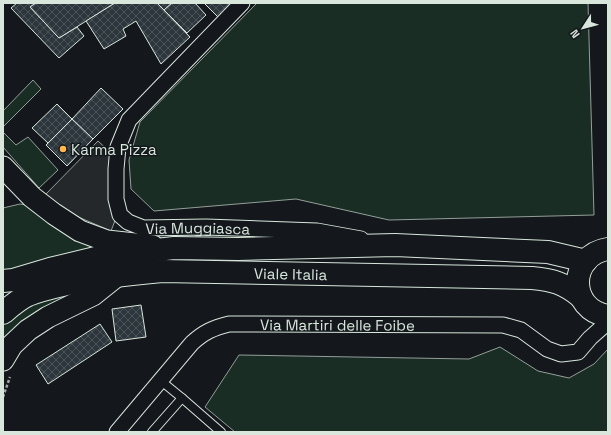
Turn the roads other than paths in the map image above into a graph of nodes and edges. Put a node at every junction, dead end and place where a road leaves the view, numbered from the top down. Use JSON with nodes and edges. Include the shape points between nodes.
{"nodes":[{"id":1,"x":242,"y":3,"type":"edge"},
{"id":2,"x":3,"y":167,"type":"edge"},
{"id":3,"x":395,"y":245,"type":"junction"},
{"id":4,"x":174,"y":248,"type":"junction"},
{"id":5,"x":608,"y":249,"type":"edge"},
{"id":6,"x":586,"y":261,"type":"junction"},
{"id":7,"x":118,"y":275,"type":"junction"},
{"id":8,"x":3,"y":281,"type":"edge"},
{"id":9,"x":598,"y":312,"type":"edge"},
{"id":10,"x":3,"y":313,"type":"edge"},
{"id":11,"x":7,"y":366,"type":"edge"},
{"id":12,"x":160,"y":380,"type":"junction"},
{"id":13,"x":182,"y":398,"type":"junction"},
{"id":14,"x":117,"y":432,"type":"edge"},
{"id":15,"x":152,"y":432,"type":"edge"},
{"id":16,"x":221,"y":432,"type":"edge"}],
"edges":[{"from":1,"to":3,"type":"street","name":"Via Muggiasca","via":[[129,120],[118,147],[116,168],[116,199],[120,215],[128,222],[143,228],[206,227],[317,231]]},
{"from":2,"to":4,"type":"main road","via":[[32,197],[80,231],[107,241]]},
{"from":3,"to":4,"type":"main road","name":"Viale Italia"},
{"from":3,"to":6,"type":"main road","name":"Viale Italia","via":[[548,252]]},
{"from":4,"to":8,"type":"main road","name":"Viale Italia","via":[[104,256]]},
{"from":5,"to":6,"type":"main road","via":[[590,256]]},
{"from":6,"to":9,"type":"main road","via":[[578,278],[578,288]]},
{"from":7,"to":9,"type":"main road","name":"Viale Italia","via":[[162,271],[547,279],[571,289]]},
{"from":7,"to":10,"type":"main road","name":"Viale Italia","via":[[88,279],[39,291],[27,295]]},
{"from":7,"to":11,"type":"main road","via":[[93,295],[28,330],[12,345]]},
{"from":9,"to":12,"type":"street","name":"Via Martiri delle Foibe","via":[[590,338],[578,352],[561,354],[547,349],[521,330],[503,325],[229,324],[203,333]]},
{"from":12,"to":13,"type":"lane"},
{"from":12,"to":14,"type":"street","name":"Via Martiri delle Foibe"},
{"from":13,"to":15,"type":"lane"},
{"from":13,"to":16,"type":"lane"}]}
